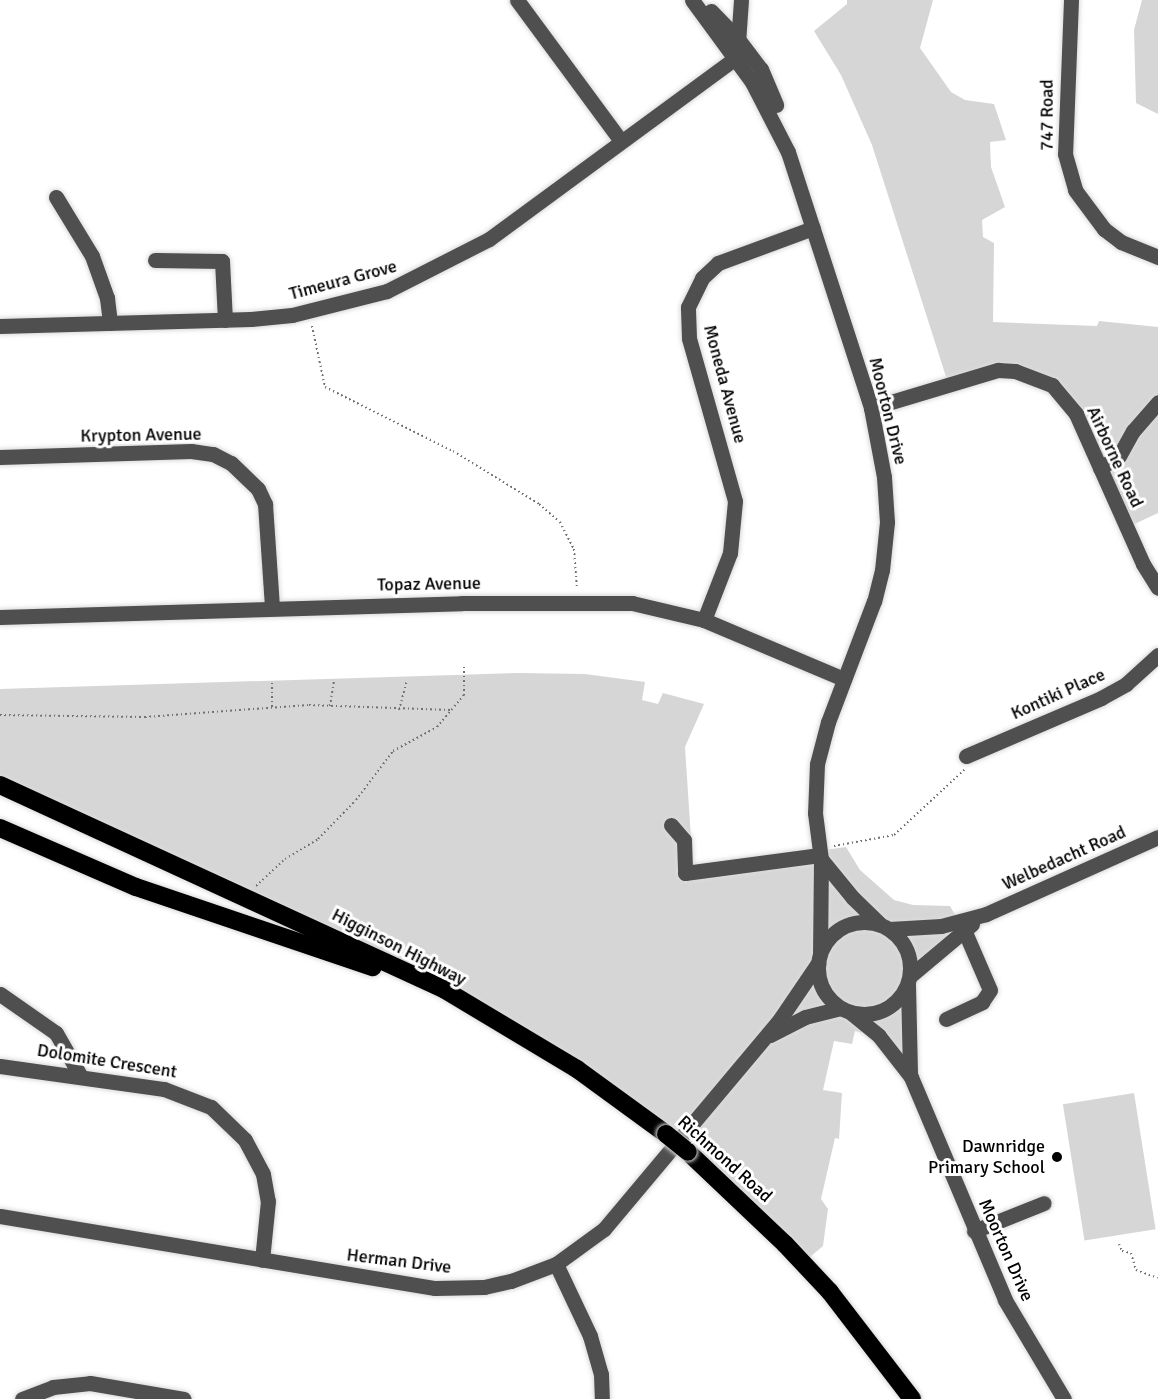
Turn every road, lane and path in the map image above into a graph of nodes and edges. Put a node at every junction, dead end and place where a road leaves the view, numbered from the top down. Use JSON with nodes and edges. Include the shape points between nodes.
{"nodes":[{"id":1,"x":517,"y":0,"type":"edge"},
{"id":2,"x":692,"y":0,"type":"edge"},
{"id":3,"x":703,"y":0,"type":"edge"},
{"id":4,"x":741,"y":0,"type":"edge"},
{"id":5,"x":1071,"y":0,"type":"edge"},
{"id":6,"x":738,"y":39,"type":"junction"},
{"id":7,"x":735,"y":58,"type":"junction"},
{"id":8,"x":781,"y":136,"type":"junction"},
{"id":9,"x":621,"y":141,"type":"junction"},
{"id":10,"x":56,"y":197,"type":"dead end"},
{"id":11,"x":813,"y":228,"type":"junction"},
{"id":12,"x":1158,"y":257,"type":"edge"},
{"id":13,"x":155,"y":260,"type":"dead end"},
{"id":14,"x":309,"y":311,"type":"junction"},
{"id":15,"x":225,"y":320,"type":"junction"},
{"id":16,"x":110,"y":323,"type":"junction"},
{"id":17,"x":0,"y":326,"type":"edge"},
{"id":18,"x":1158,"y":402,"type":"edge"},
{"id":19,"x":871,"y":408,"type":"junction"},
{"id":20,"x":0,"y":458,"type":"edge"},
{"id":21,"x":1100,"y":468,"type":"junction"},
{"id":22,"x":1158,"y":588,"type":"edge"},
{"id":23,"x":578,"y":601,"type":"junction"},
{"id":24,"x":272,"y":608,"type":"junction"},
{"id":25,"x":0,"y":617,"type":"edge"},
{"id":26,"x":704,"y":620,"type":"junction"},
{"id":27,"x":1158,"y":655,"type":"edge"},
{"id":28,"x":465,"y":664,"type":"dead end"},
{"id":29,"x":844,"y":679,"type":"junction"},
{"id":30,"x":407,"y":680,"type":"dead end"},
{"id":31,"x":334,"y":681,"type":"dead end"},
{"id":32,"x":272,"y":683,"type":"dead end"},
{"id":33,"x":330,"y":706,"type":"junction"},
{"id":34,"x":272,"y":707,"type":"junction"},
{"id":35,"x":399,"y":710,"type":"junction"},
{"id":36,"x":451,"y":711,"type":"junction"},
{"id":37,"x":0,"y":716,"type":"edge"},
{"id":38,"x":966,"y":756,"type":"joint"},
{"id":39,"x":0,"y":785,"type":"edge"},
{"id":40,"x":671,"y":825,"type":"dead end"},
{"id":41,"x":0,"y":828,"type":"edge"},
{"id":42,"x":1158,"y":837,"type":"edge"},
{"id":43,"x":841,"y":845,"type":"dead end"},
{"id":44,"x":821,"y":857,"type":"junction"},
{"id":45,"x":245,"y":896,"type":"junction"},
{"id":46,"x":986,"y":914,"type":"junction"},
{"id":47,"x":885,"y":927,"type":"junction"},
{"id":48,"x":964,"y":930,"type":"junction"},
{"id":49,"x":819,"y":958,"type":"junction"},
{"id":50,"x":909,"y":981,"type":"junction"},
{"id":51,"x":0,"y":993,"type":"edge"},
{"id":52,"x":463,"y":1003,"type":"junction"},
{"id":53,"x":845,"y":1011,"type":"junction"},
{"id":54,"x":946,"y":1018,"type":"dead end"},
{"id":55,"x":765,"y":1037,"type":"junction"},
{"id":56,"x":0,"y":1066,"type":"edge"},
{"id":57,"x":80,"y":1075,"type":"junction"},
{"id":58,"x":911,"y":1077,"type":"junction"},
{"id":59,"x":1044,"y":1203,"type":"dead end"},
{"id":60,"x":0,"y":1216,"type":"edge"},
{"id":61,"x":974,"y":1231,"type":"junction"},
{"id":62,"x":1119,"y":1245,"type":"dead end"},
{"id":63,"x":262,"y":1260,"type":"junction"},
{"id":64,"x":555,"y":1264,"type":"junction"},
{"id":65,"x":1158,"y":1278,"type":"edge"},
{"id":66,"x":22,"y":1399,"type":"edge"},
{"id":67,"x":184,"y":1399,"type":"edge"},
{"id":68,"x":602,"y":1399,"type":"edge"},
{"id":69,"x":912,"y":1399,"type":"edge"},
{"id":70,"x":1064,"y":1399,"type":"edge"}],
"edges":[{"from":1,"to":9,"type":"street"},
{"from":2,"to":7,"type":"street","name":"Moorton Drive"},
{"from":3,"to":6,"type":"street"},
{"from":4,"to":6,"type":"street"},
{"from":5,"to":12,"type":"street","name":"747 Road","via":[[1065,154],[1075,190],[1104,229],[1121,242]]},
{"from":6,"to":8,"type":"street","via":[[761,69],[783,119]]},
{"from":7,"to":8,"type":"street","name":"Moorton Drive"},
{"from":7,"to":9,"type":"street","name":"Timeura Grove"},
{"from":8,"to":11,"type":"street","name":"Moorton Drive"},
{"from":9,"to":14,"type":"street","name":"Timeura Grove","via":[[489,239],[453,261],[387,291]]},
{"from":10,"to":16,"type":"street","via":[[92,256],[107,298]]},
{"from":11,"to":19,"type":"street","name":"Moorton Drive"},
{"from":11,"to":26,"type":"street","name":"Moneda Avenue","via":[[718,262],[702,278],[688,307],[689,338],[735,501],[732,545]]},
{"from":13,"to":15,"type":"street","via":[[222,261]]},
{"from":14,"to":15,"type":"street","name":"Timeura Grove"},
{"from":14,"to":23,"type":"path","via":[[325,387],[453,451],[539,504],[560,522],[574,549]]},
{"from":15,"to":16,"type":"street","name":"Timeura Grove"},
{"from":16,"to":17,"type":"street","name":"Timeura Grove"},
{"from":18,"to":21,"type":"street","via":[[1133,431],[1119,456]]},
{"from":19,"to":21,"type":"street","name":"Airborne Road","via":[[981,374],[1015,370],[1052,385],[1063,396],[1076,414]]},
{"from":19,"to":29,"type":"street","name":"Moorton Drive","via":[[884,477],[885,542],[874,601]]},
{"from":20,"to":24,"type":"street","name":"Krypton Avenue","via":[[191,451],[213,454],[231,463],[258,489],[265,504]]},
{"from":21,"to":22,"type":"street","name":"Airborne Road","via":[[1143,564]]},
{"from":23,"to":24,"type":"street","name":"Topaz Avenue"},
{"from":23,"to":26,"type":"street","name":"Topaz Avenue","via":[[632,603]]},
{"from":24,"to":25,"type":"street","name":"Topaz Avenue"},
{"from":26,"to":29,"type":"street","name":"Topaz Avenue"},
{"from":27,"to":38,"type":"street","name":"Kontiki Place","via":[[1126,684],[1101,698]]},
{"from":28,"to":36,"type":"path","via":[[464,695]]},
{"from":29,"to":44,"type":"street","name":"Moorton Drive","via":[[817,764],[815,813]]},
{"from":30,"to":35,"type":"path"},
{"from":31,"to":33,"type":"path"},
{"from":32,"to":34,"type":"path"},
{"from":33,"to":34,"type":"path"},
{"from":33,"to":35,"type":"path"},
{"from":34,"to":37,"type":"path","via":[[103,718]]},
{"from":35,"to":36,"type":"path"},
{"from":36,"to":45,"type":"path","via":[[427,734],[393,751],[356,800],[318,839],[285,859]]},
{"from":38,"to":43,"type":"path","via":[[966,768],[958,777],[894,835]]},
{"from":39,"to":45,"type":"highway","name":"Higginson Highway"},
{"from":40,"to":44,"type":"street","via":[[684,840],[685,873]]},
{"from":41,"to":52,"type":"highway","name":"Higginson Highway","via":[[136,887],[307,943]]},
{"from":42,"to":46,"type":"street","name":"Welbedacht Road"},
{"from":44,"to":47,"type":"street","via":[[853,898]]},
{"from":44,"to":49,"type":"street","name":"Moorton Drive"},
{"from":45,"to":52,"type":"highway","name":"Higginson Highway","via":[[426,980]]},
{"from":46,"to":47,"type":"street","name":"Welbedacht Road","via":[[941,926]]},
{"from":46,"to":48,"type":"street","name":"Welbedacht Road"},
{"from":47,"to":49,"type":"street","via":[[863,922],[844,926],[830,937]]},
{"from":47,"to":50,"type":"street","via":[[907,950]]},
{"from":48,"to":50,"type":"street","name":"Welbedacht Road"},
{"from":48,"to":54,"type":"street","via":[[990,990],[982,1002]]},
{"from":49,"to":53,"type":"street","via":[[823,989]]},
{"from":49,"to":55,"type":"street","name":"Herman Drive"},
{"from":50,"to":53,"type":"street","via":[[899,1000],[885,1010],[868,1014]]},
{"from":50,"to":58,"type":"street","name":"Moorton Drive"},
{"from":51,"to":57,"type":"street","via":[[56,1033]]},
{"from":52,"to":69,"type":"highway","name":"Richmond Road","bridge":true,"via":[[577,1069],[688,1152],[786,1244],[866,1336]]},
{"from":53,"to":55,"type":"street","name":"Herman Drive","via":[[805,1017]]},
{"from":53,"to":58,"type":"street","name":"Moorton Drive","via":[[879,1036]]},
{"from":55,"to":64,"type":"street","name":"Herman Drive","via":[[604,1229]]},
{"from":56,"to":57,"type":"street","name":"Dolomite Crescent"},
{"from":57,"to":63,"type":"street","name":"Dolomite Crescent","via":[[182,1093],[211,1107],[236,1128],[253,1153],[265,1183]]},
{"from":58,"to":61,"type":"street","name":"Moorton Drive"},
{"from":59,"to":61,"type":"street"},
{"from":60,"to":63,"type":"street","name":"Herman Drive"},
{"from":61,"to":70,"type":"street","name":"Moorton Drive","via":[[1005,1300]]},
{"from":62,"to":65,"type":"path","via":[[1122,1251],[1131,1253],[1136,1270]]},
{"from":63,"to":64,"type":"street","name":"Herman Drive","via":[[461,1289],[511,1281]]},
{"from":64,"to":68,"type":"street","via":[[591,1336],[601,1374]]},
{"from":66,"to":67,"type":"street","via":[[53,1387],[90,1383]]}]}
